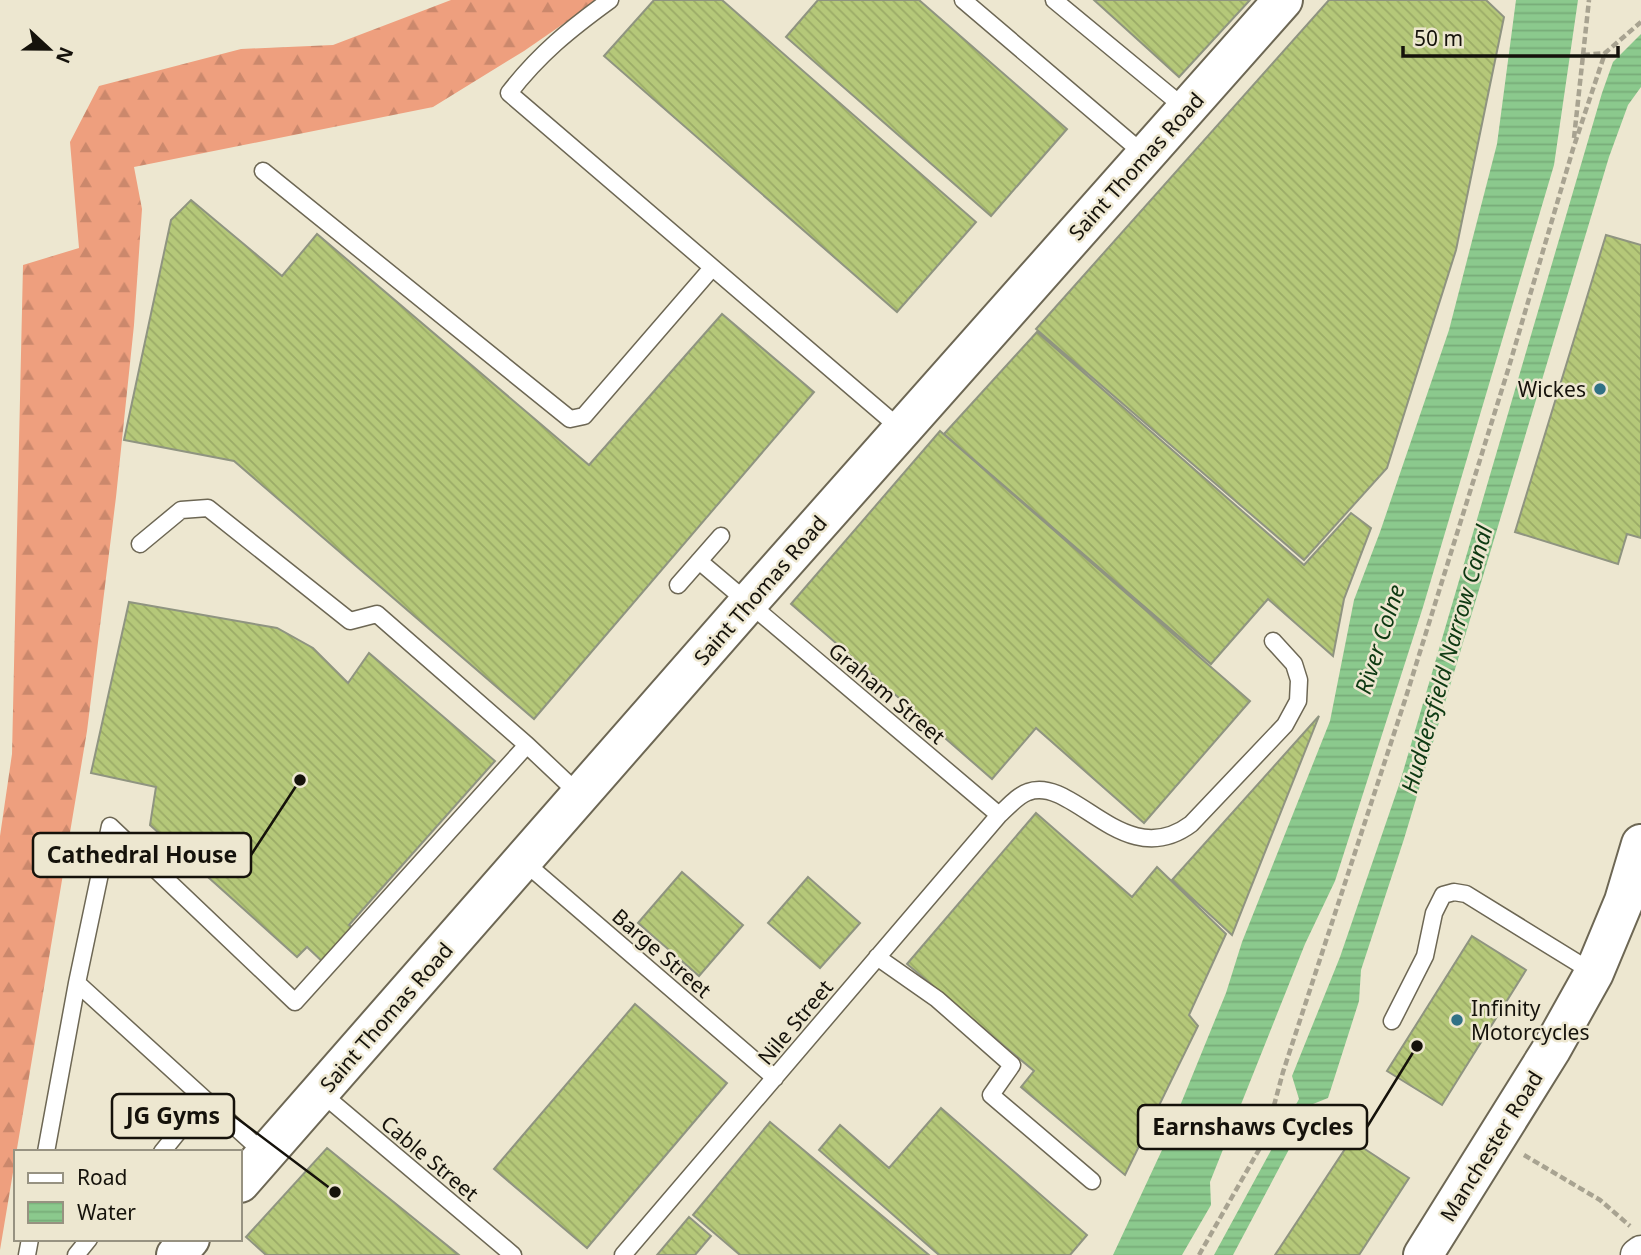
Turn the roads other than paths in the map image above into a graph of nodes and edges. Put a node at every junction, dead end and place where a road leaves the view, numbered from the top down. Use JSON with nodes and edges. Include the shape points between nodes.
{"nodes":[{"id":1,"x":610,"y":0,"type":"edge"},
{"id":2,"x":963,"y":0,"type":"edge"},
{"id":3,"x":1054,"y":0,"type":"edge"},
{"id":4,"x":1283,"y":0,"type":"edge"},
{"id":5,"x":1186,"y":109,"type":"junction"},
{"id":6,"x":1145,"y":155,"type":"junction"},
{"id":7,"x":263,"y":171,"type":"dead end"},
{"id":8,"x":712,"y":268,"type":"junction"},
{"id":9,"x":902,"y":430,"type":"junction"},
{"id":10,"x":721,"y":536,"type":"dead end"},
{"id":11,"x":140,"y":544,"type":"dead end"},
{"id":12,"x":699,"y":561,"type":"junction"},
{"id":13,"x":678,"y":585,"type":"dead end"},
{"id":14,"x":749,"y":602,"type":"junction"},
{"id":15,"x":1273,"y":641,"type":"dead end"},
{"id":16,"x":527,"y":745,"type":"junction"},
{"id":17,"x":580,"y":795,"type":"junction"},
{"id":18,"x":999,"y":815,"type":"junction"},
{"id":19,"x":1641,"y":844,"type":"edge"},
{"id":20,"x":523,"y":861,"type":"junction"},
{"id":21,"x":877,"y":957,"type":"junction"},
{"id":22,"x":1594,"y":973,"type":"junction"},
{"id":23,"x":77,"y":983,"type":"junction"},
{"id":24,"x":1392,"y":1021,"type":"dead end"},
{"id":25,"x":775,"y":1078,"type":"junction"},
{"id":26,"x":320,"y":1092,"type":"junction"},
{"id":27,"x":183,"y":1126,"type":"dead end"},
{"id":28,"x":46,"y":1150,"type":"edge"},
{"id":29,"x":164,"y":1150,"type":"edge"},
{"id":30,"x":266,"y":1154,"type":"junction"},
{"id":31,"x":242,"y":1181,"type":"edge"},
{"id":32,"x":1092,"y":1181,"type":"dead end"},
{"id":33,"x":87,"y":1241,"type":"edge"},
{"id":34,"x":188,"y":1241,"type":"edge"},
{"id":35,"x":76,"y":1255,"type":"edge"},
{"id":36,"x":176,"y":1255,"type":"edge"},
{"id":37,"x":513,"y":1255,"type":"edge"},
{"id":38,"x":623,"y":1255,"type":"edge"},
{"id":39,"x":1423,"y":1255,"type":"edge"}],
"edges":[{"from":1,"to":8,"type":"lane","via":[[551,45],[509,93]]},
{"from":2,"to":6,"type":"lane"},
{"from":3,"to":5,"type":"lane"},
{"from":4,"to":5,"type":"main road","name":"Saint Thomas Road"},
{"from":5,"to":6,"type":"main road","name":"Saint Thomas Road"},
{"from":6,"to":9,"type":"main road","name":"Saint Thomas Road"},
{"from":7,"to":8,"type":"lane","via":[[570,419],[584,416]]},
{"from":8,"to":9,"type":"lane"},
{"from":9,"to":14,"type":"main road","name":"Saint Thomas Road"},
{"from":10,"to":12,"type":"lane"},
{"from":11,"to":16,"type":"lane","via":[[181,510],[208,508],[350,621],[377,614]]},
{"from":12,"to":13,"type":"lane"},
{"from":12,"to":14,"type":"lane","name":"Graham Street"},
{"from":14,"to":17,"type":"main road","name":"Saint Thomas Road"},
{"from":14,"to":18,"type":"lane","name":"Graham Street"},
{"from":15,"to":18,"type":"lane","name":"Nile Street","via":[[1294,664],[1298,701],[1285,725],[1176,835],[1153,840],[1122,832],[1048,791],[1028,792]]},
{"from":16,"to":17,"type":"lane"},
{"from":16,"to":23,"type":"lane","via":[[295,1002],[110,826]]},
{"from":17,"to":20,"type":"main road","name":"Saint Thomas Road"},
{"from":18,"to":21,"type":"lane","name":"Nile Street"},
{"from":19,"to":22,"type":"main road","name":"Manchester Road","via":[[1624,901]]},
{"from":20,"to":25,"type":"lane","name":"Barge Street"},
{"from":20,"to":26,"type":"main road","name":"Saint Thomas Road"},
{"from":21,"to":25,"type":"lane","name":"Nile Street"},
{"from":21,"to":32,"type":"lane","via":[[937,999],[1012,1065],[991,1096]]},
{"from":22,"to":24,"type":"lane","via":[[1466,894],[1454,892],[1443,895],[1434,913],[1425,956]]},
{"from":22,"to":39,"type":"main road","name":"Manchester Road"},
{"from":23,"to":28,"type":"lane"},
{"from":23,"to":30,"type":"lane"},
{"from":25,"to":38,"type":"lane","name":"Nile Street"},
{"from":26,"to":30,"type":"main road","name":"Saint Thomas Road"},
{"from":26,"to":37,"type":"lane","name":"Cable Street"},
{"from":27,"to":29,"type":"lane"},
{"from":30,"to":31,"type":"main road","name":"Saint Thomas Road"},
{"from":33,"to":35,"type":"lane"},
{"from":34,"to":36,"type":"main road"}]}
